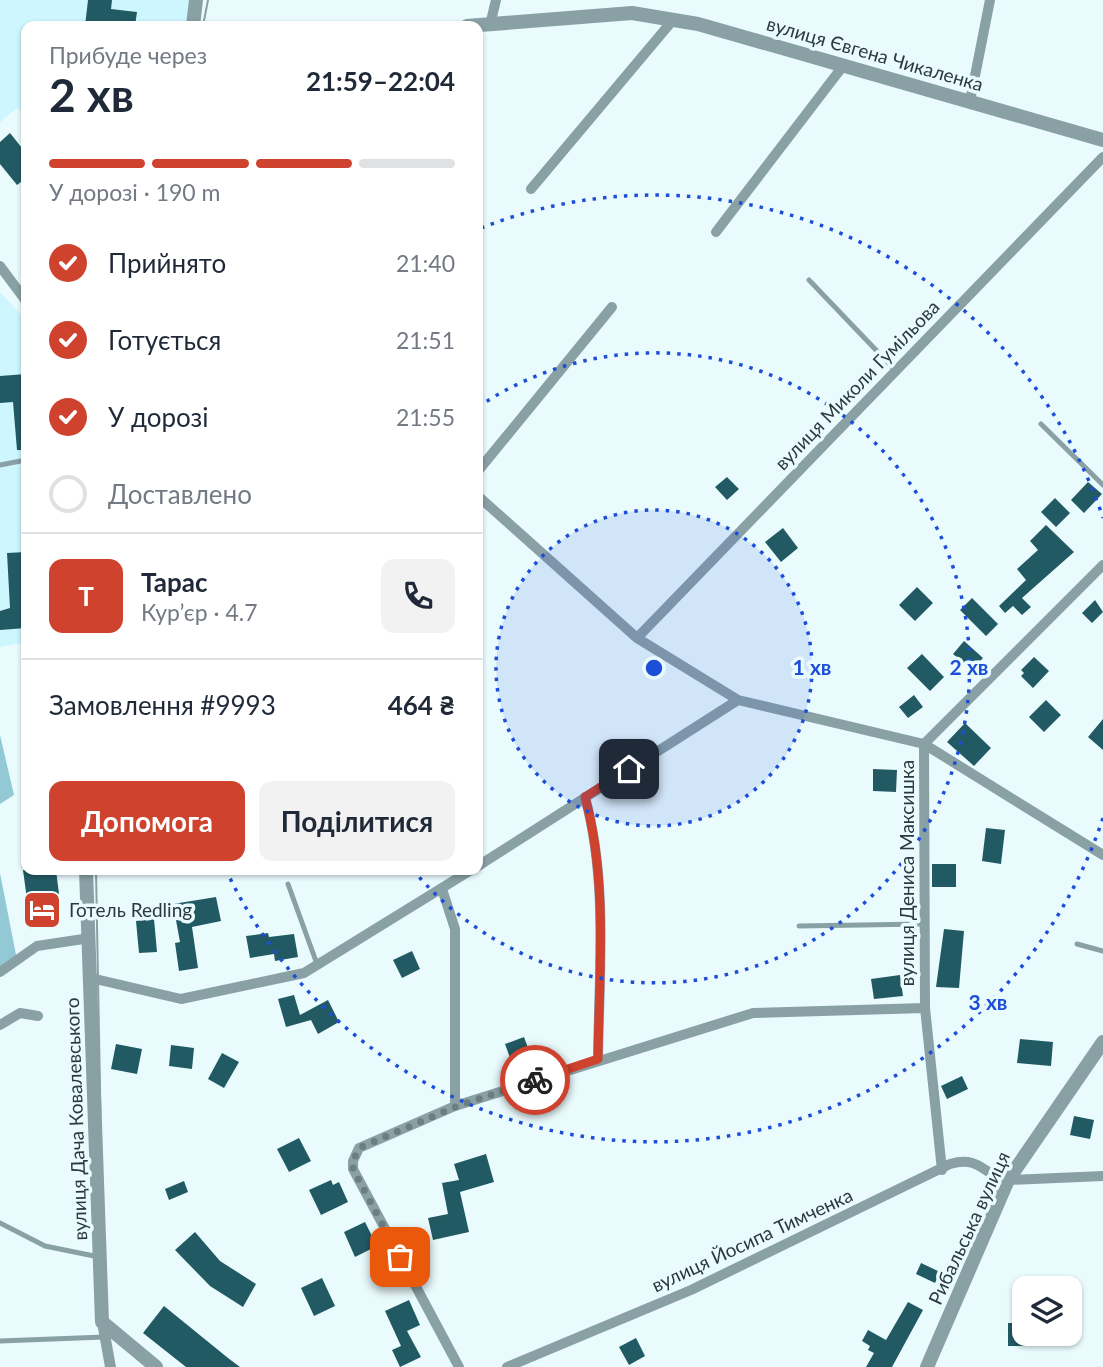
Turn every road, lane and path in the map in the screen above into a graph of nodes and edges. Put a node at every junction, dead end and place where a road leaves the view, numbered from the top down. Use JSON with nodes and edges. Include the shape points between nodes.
{"nodes":[{"id":1,"x":196,"y":0,"type":"edge"},
{"id":2,"x":496,"y":0,"type":"edge"},
{"id":3,"x":990,"y":0,"type":"edge"},
{"id":4,"x":673,"y":20,"type":"junction"},
{"id":5,"x":194,"y":21,"type":"edge"},
{"id":6,"x":490,"y":24,"type":"junction"},
{"id":7,"x":483,"y":25,"type":"edge"},
{"id":8,"x":843,"y":66,"type":"junction"},
{"id":9,"x":970,"y":101,"type":"junction"},
{"id":10,"x":1103,"y":140,"type":"edge"},
{"id":11,"x":1103,"y":157,"type":"edge"},
{"id":12,"x":531,"y":189,"type":"dead end"},
{"id":13,"x":716,"y":232,"type":"dead end"},
{"id":14,"x":0,"y":266,"type":"edge"},
{"id":15,"x":809,"y":281,"type":"dead end"},
{"id":16,"x":21,"y":294,"type":"edge"},
{"id":17,"x":612,"y":307,"type":"dead end"},
{"id":18,"x":896,"y":371,"type":"junction"},
{"id":19,"x":1041,"y":424,"type":"dead end"},
{"id":20,"x":21,"y":461,"type":"edge"},
{"id":21,"x":483,"y":465,"type":"edge"},
{"id":22,"x":0,"y":466,"type":"edge"},
{"id":23,"x":1103,"y":485,"type":"edge"},
{"id":24,"x":483,"y":502,"type":"edge"},
{"id":25,"x":1103,"y":565,"type":"edge"},
{"id":26,"x":637,"y":638,"type":"junction"},
{"id":27,"x":738,"y":700,"type":"junction"},
{"id":28,"x":924,"y":744,"type":"junction"},
{"id":29,"x":585,"y":797,"type":"junction"},
{"id":30,"x":1103,"y":855,"type":"edge"},
{"id":31,"x":483,"y":863,"type":"edge"},
{"id":32,"x":86,"y":875,"type":"edge"},
{"id":33,"x":463,"y":875,"type":"edge"},
{"id":34,"x":288,"y":884,"type":"dead end"},
{"id":35,"x":442,"y":889,"type":"junction"},
{"id":36,"x":924,"y":924,"type":"junction"},
{"id":37,"x":799,"y":926,"type":"dead end"},
{"id":38,"x":90,"y":938,"type":"junction"},
{"id":39,"x":1077,"y":944,"type":"dead end"},
{"id":40,"x":1103,"y":951,"type":"edge"},
{"id":41,"x":318,"y":967,"type":"junction"},
{"id":42,"x":0,"y":972,"type":"edge"},
{"id":43,"x":91,"y":978,"type":"junction"},
{"id":44,"x":925,"y":1008,"type":"junction"},
{"id":45,"x":38,"y":1016,"type":"dead end"},
{"id":46,"x":0,"y":1025,"type":"edge"},
{"id":47,"x":1103,"y":1042,"type":"edge"},
{"id":48,"x":598,"y":1059,"type":"junction"},
{"id":49,"x":455,"y":1107,"type":"junction"},
{"id":50,"x":942,"y":1170,"type":"junction"},
{"id":51,"x":1103,"y":1176,"type":"edge"},
{"id":52,"x":1008,"y":1180,"type":"junction"},
{"id":53,"x":0,"y":1223,"type":"edge"},
{"id":54,"x":99,"y":1257,"type":"junction"},
{"id":55,"x":103,"y":1330,"type":"junction"},
{"id":56,"x":0,"y":1341,"type":"edge"},
{"id":57,"x":110,"y":1367,"type":"edge"},
{"id":58,"x":156,"y":1367,"type":"edge"},
{"id":59,"x":459,"y":1367,"type":"edge"},
{"id":60,"x":507,"y":1367,"type":"edge"},
{"id":61,"x":927,"y":1367,"type":"edge"}],
"edges":[{"from":1,"to":5,"type":"street"},
{"from":2,"to":6,"type":"street"},
{"from":3,"to":9,"type":"street"},
{"from":4,"to":6,"type":"street","name":"вулиця Євгена Чикаленка","via":[[632,13]]},
{"from":4,"to":8,"type":"street","name":"вулиця Євгена Чикаленка"},
{"from":4,"to":12,"type":"street"},
{"from":6,"to":7,"type":"street","name":"вулиця Євгена Чикаленка"},
{"from":8,"to":9,"type":"street","name":"вулиця Євгена Чикаленка"},
{"from":8,"to":13,"type":"street"},
{"from":9,"to":10,"type":"street","name":"вулиця Євгена Чикаленка"},
{"from":11,"to":18,"type":"street","name":"вулиця Миколи Гумільова"},
{"from":14,"to":16,"type":"street"},
{"from":15,"to":18,"type":"lane"},
{"from":17,"to":21,"type":"street"},
{"from":18,"to":26,"type":"street","name":"вулиця Миколи Гумільова"},
{"from":19,"to":23,"type":"lane"},
{"from":20,"to":22,"type":"lane"},
{"from":24,"to":26,"type":"street"},
{"from":25,"to":28,"type":"street","name":"вулиця Дениса Максишка"},
{"from":26,"to":27,"type":"street"},
{"from":27,"to":28,"type":"street"},
{"from":27,"to":29,"type":"street"},
{"from":28,"to":30,"type":"street"},
{"from":28,"to":36,"type":"street","name":"вулиця Дениса Максишка"},
{"from":29,"to":31,"type":"street"},
{"from":29,"to":48,"type":"street","via":[[595,834]]},
{"from":32,"to":38,"type":"street","name":"вулиця Дача Ковалевського"},
{"from":33,"to":35,"type":"street"},
{"from":34,"to":41,"type":"lane"},
{"from":35,"to":41,"type":"street"},
{"from":35,"to":49,"type":"street","via":[[455,929]]},
{"from":36,"to":37,"type":"lane"},
{"from":36,"to":44,"type":"street","name":"вулиця Дениса Максишка"},
{"from":38,"to":42,"type":"street","via":[[37,946]]},
{"from":38,"to":43,"type":"street","name":"вулиця Дача Ковалевського"},
{"from":39,"to":40,"type":"lane"},
{"from":41,"to":43,"type":"street","via":[[180,999]]},
{"from":43,"to":54,"type":"street","name":"вулиця Дача Ковалевського"},
{"from":44,"to":48,"type":"street","via":[[753,1013]]},
{"from":44,"to":50,"type":"street","name":"вулиця Дениса Максишка"},
{"from":45,"to":46,"type":"street","via":[[20,1013]]},
{"from":47,"to":52,"type":"street","name":"Рибальська вулиця"},
{"from":48,"to":49,"type":"street"},
{"from":49,"to":59,"type":"street","via":[[359,1148],[353,1169]]},
{"from":50,"to":52,"type":"street","name":"вулиця Йосипа Тимченка","via":[[970,1161],[995,1178]]},
{"from":50,"to":60,"type":"street","name":"вулиця Йосипа Тимченка","via":[[691,1290]]},
{"from":51,"to":52,"type":"street"},
{"from":52,"to":61,"type":"street","name":"Рибальська вулиця"},
{"from":53,"to":54,"type":"lane","via":[[45,1246]]},
{"from":54,"to":55,"type":"street","name":"вулиця Дача Ковалевського"},
{"from":55,"to":56,"type":"lane"},
{"from":55,"to":57,"type":"street","name":"вулиця Дача Ковалевського"},
{"from":55,"to":58,"type":"street"}]}
